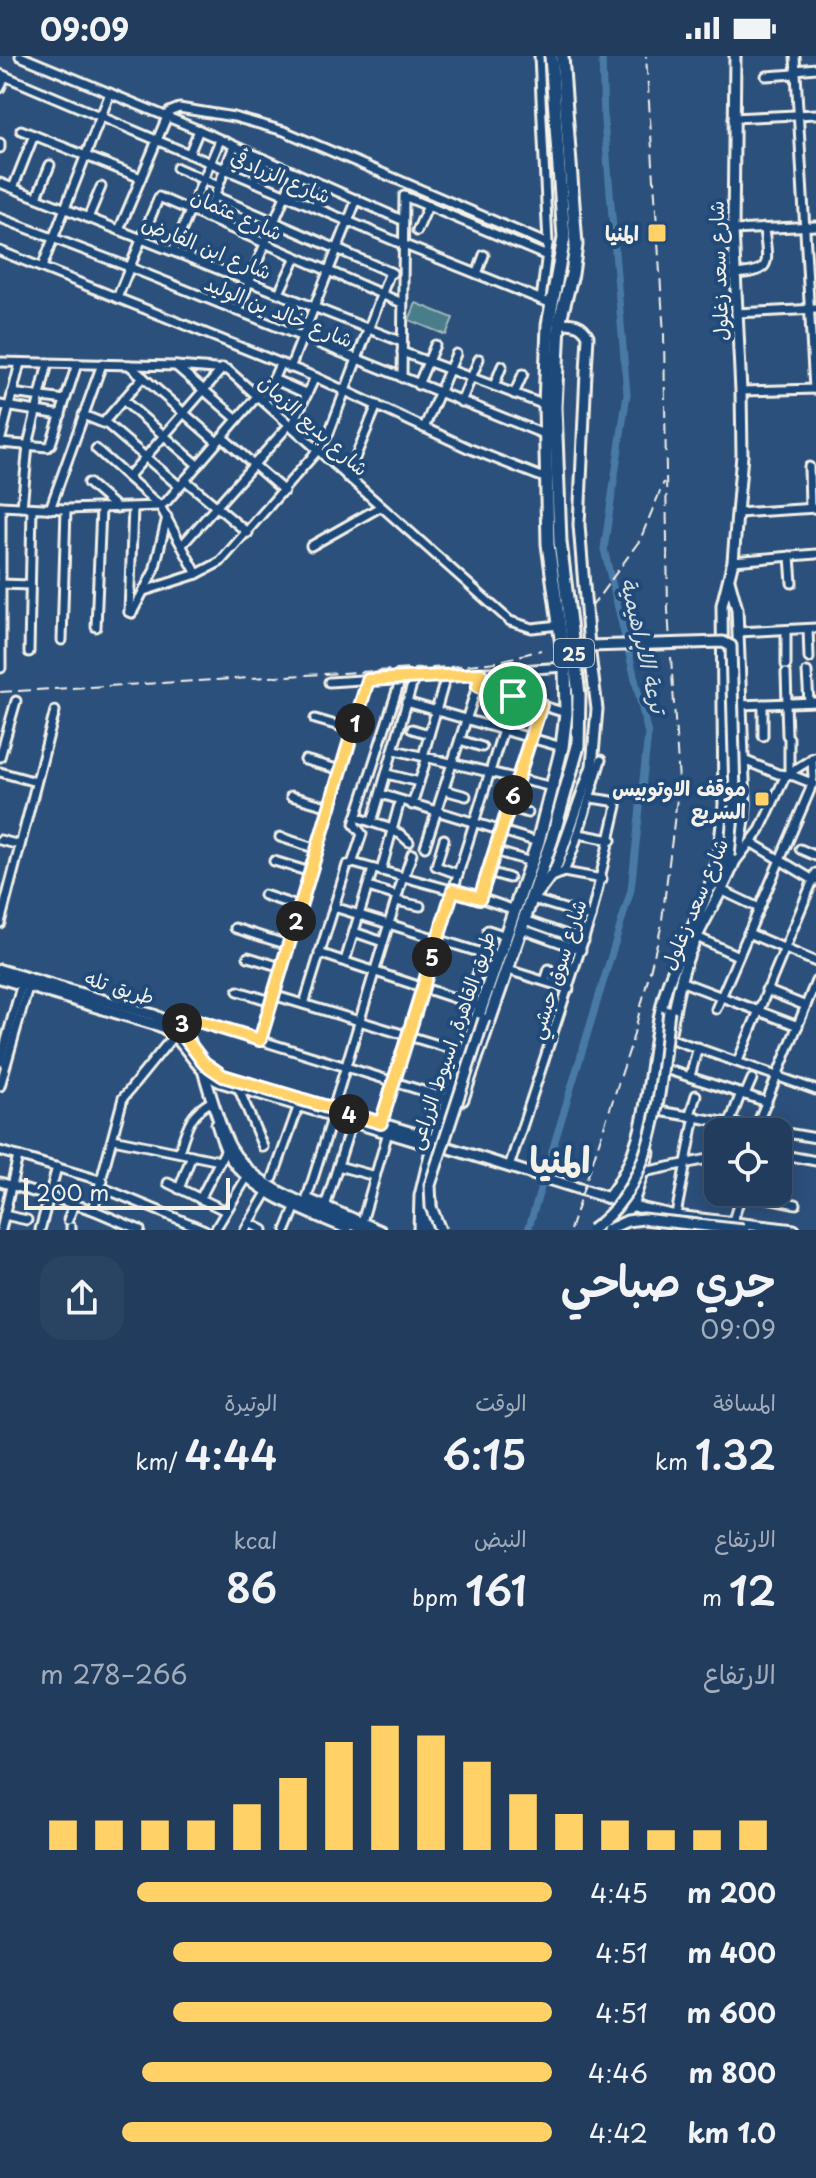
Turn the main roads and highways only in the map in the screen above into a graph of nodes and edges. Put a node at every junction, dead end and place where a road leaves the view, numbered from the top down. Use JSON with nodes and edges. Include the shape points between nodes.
{"nodes":[{"id":1,"x":735,"y":56,"type":"edge"},
{"id":2,"x":553,"y":57,"type":"edge"},
{"id":3,"x":559,"y":323,"type":"junction"},
{"id":4,"x":554,"y":543,"type":"junction"},
{"id":5,"x":729,"y":580,"type":"junction"},
{"id":6,"x":589,"y":646,"type":"junction"},
{"id":7,"x":543,"y":839,"type":"junction"},
{"id":8,"x":732,"y":858,"type":"junction"},
{"id":9,"x":717,"y":860,"type":"junction"},
{"id":10,"x":724,"y":868,"type":"junction"},
{"id":11,"x":710,"y":887,"type":"junction"},
{"id":12,"x":532,"y":899,"type":"junction"},
{"id":13,"x":680,"y":958,"type":"junction"},
{"id":14,"x":0,"y":970,"type":"edge"},
{"id":15,"x":0,"y":978,"type":"edge"},
{"id":16,"x":26,"y":981,"type":"junction"},
{"id":17,"x":483,"y":1013,"type":"junction"},
{"id":18,"x":208,"y":1072,"type":"junction"},
{"id":19,"x":333,"y":1112,"type":"junction"},
{"id":20,"x":440,"y":1145,"type":"junction"},
{"id":21,"x":608,"y":1198,"type":"junction"},
{"id":22,"x":632,"y":1206,"type":"junction"},
{"id":23,"x":424,"y":1210,"type":"junction"},
{"id":24,"x":656,"y":1222,"type":"edge"},
{"id":25,"x":674,"y":1224,"type":"edge"},
{"id":26,"x":364,"y":1226,"type":"edge"},
{"id":27,"x":731,"y":1226,"type":"edge"},
{"id":28,"x":420,"y":1230,"type":"edge"},
{"id":29,"x":430,"y":1230,"type":"edge"},
{"id":30,"x":440,"y":1230,"type":"edge"},
{"id":31,"x":591,"y":1230,"type":"edge"},
{"id":32,"x":610,"y":1230,"type":"edge"},
{"id":33,"x":744,"y":1230,"type":"edge"},
{"id":34,"x":793,"y":1230,"type":"edge"}],
"edges":[{"from":1,"to":5,"type":"main road","name":"شارع سعد زغلول","via":[[733,230],[742,455]]},
{"from":2,"to":3,"type":"highway","name":"طريق القاهرة, اسيوط الزراعى","number":"25","via":[[576,245]]},
{"from":2,"to":4,"type":"highway","name":"طريق القاهرة, اسيوط الزراعى","number":"25","via":[[564,238],[561,265],[546,302],[545,405]]},
{"from":3,"to":4,"type":"highway","name":"طريق القاهرة, اسيوط الزراعى","number":"25"},
{"from":3,"to":6,"type":"main road","name":"طريق القاهرة, اسيوط الزراعى","bridge":true,"via":[[577,324],[588,336],[579,525]]},
{"from":4,"to":7,"type":"highway","name":"طريق القاهرة, اسيوط الزراعى","number":"25","via":[[566,713]]},
{"from":4,"to":7,"type":"highway","name":"طريق القاهرة, اسيوط الزراعى","number":"25","via":[[580,729],[575,762]]},
{"from":5,"to":8,"type":"main road","name":"شارع سعد زغلول","via":[[738,632],[745,822]]},
{"from":5,"to":9,"type":"main road","name":"شارع سعد زغلول","via":[[722,605],[724,806]]},
{"from":6,"to":8,"type":"main road","bridge":true,"via":[[731,646]]},
{"from":6,"to":12,"type":"main road","name":"طريق القاهرة, اسيوط الزراعى","via":[[597,709],[588,782],[552,877]]},
{"from":7,"to":12,"type":"highway","name":"طريق القاهرة, اسيوط الزراعى","number":"25"},
{"from":7,"to":17,"type":"highway","name":"طريق القاهرة, اسيوط الزراعى","number":"25"},
{"from":8,"to":10,"type":"main road"},
{"from":8,"to":22,"type":"main road","name":"شارع سعد زغلول","via":[[680,981],[659,1111]]},
{"from":9,"to":10,"type":"main road"},
{"from":9,"to":11,"type":"main road","name":"شارع سعد زغلول"},
{"from":10,"to":11,"type":"main road"},
{"from":11,"to":13,"type":"main road","name":"شارع سعد زغلول"},
{"from":12,"to":17,"type":"main road","name":"طريق القاهرة, اسيوط الزراعى"},
{"from":12,"to":20,"type":"highway","name":"طريق القاهرة, اسيوط الزراعى","number":"25"},
{"from":13,"to":21,"type":"main road","name":"شارع سعد زغلول","via":[[664,996],[639,1137]]},
{"from":13,"to":31,"type":"main road","bridge":true,"via":[[656,1111],[639,1169],[621,1204]]},
{"from":14,"to":16,"type":"main road","name":"طريق تله"},
{"from":15,"to":16,"type":"main road","name":"طريق تله"},
{"from":16,"to":18,"type":"main road","name":"طريق تله","via":[[176,1030]]},
{"from":17,"to":20,"type":"highway","name":"طريق القاهرة, اسيوط الزراعى","number":"25","via":[[449,1099]]},
{"from":17,"to":30,"type":"main road","bridge":true,"via":[[430,1185]]},
{"from":18,"to":19,"type":"main road"},
{"from":18,"to":19,"type":"main road","via":[[238,1087]]},
{"from":18,"to":26,"type":"main road","via":[[211,1102],[224,1135],[258,1180]]},
{"from":19,"to":20,"type":"main road"},
{"from":20,"to":21,"type":"main road"},
{"from":20,"to":23,"type":"highway","name":"طريق القاهرة, اسيوط الزراعى","number":"25","via":[[423,1183]]},
{"from":21,"to":22,"type":"main road"},
{"from":22,"to":24,"type":"main road"},
{"from":23,"to":28,"type":"highway","name":"طريق القاهرة, اسيوط الزراعى","number":"25"},
{"from":23,"to":29,"type":"highway","name":"طريق القاهرة, اسيوط الزراعى","number":"25"},
{"from":24,"to":25,"type":"main road"},
{"from":25,"to":27,"type":"main road"},
{"from":27,"to":34,"type":"main road"},
{"from":32,"to":33,"type":"main road","bridge":true,"via":[[627,1221],[649,1219]]}]}
